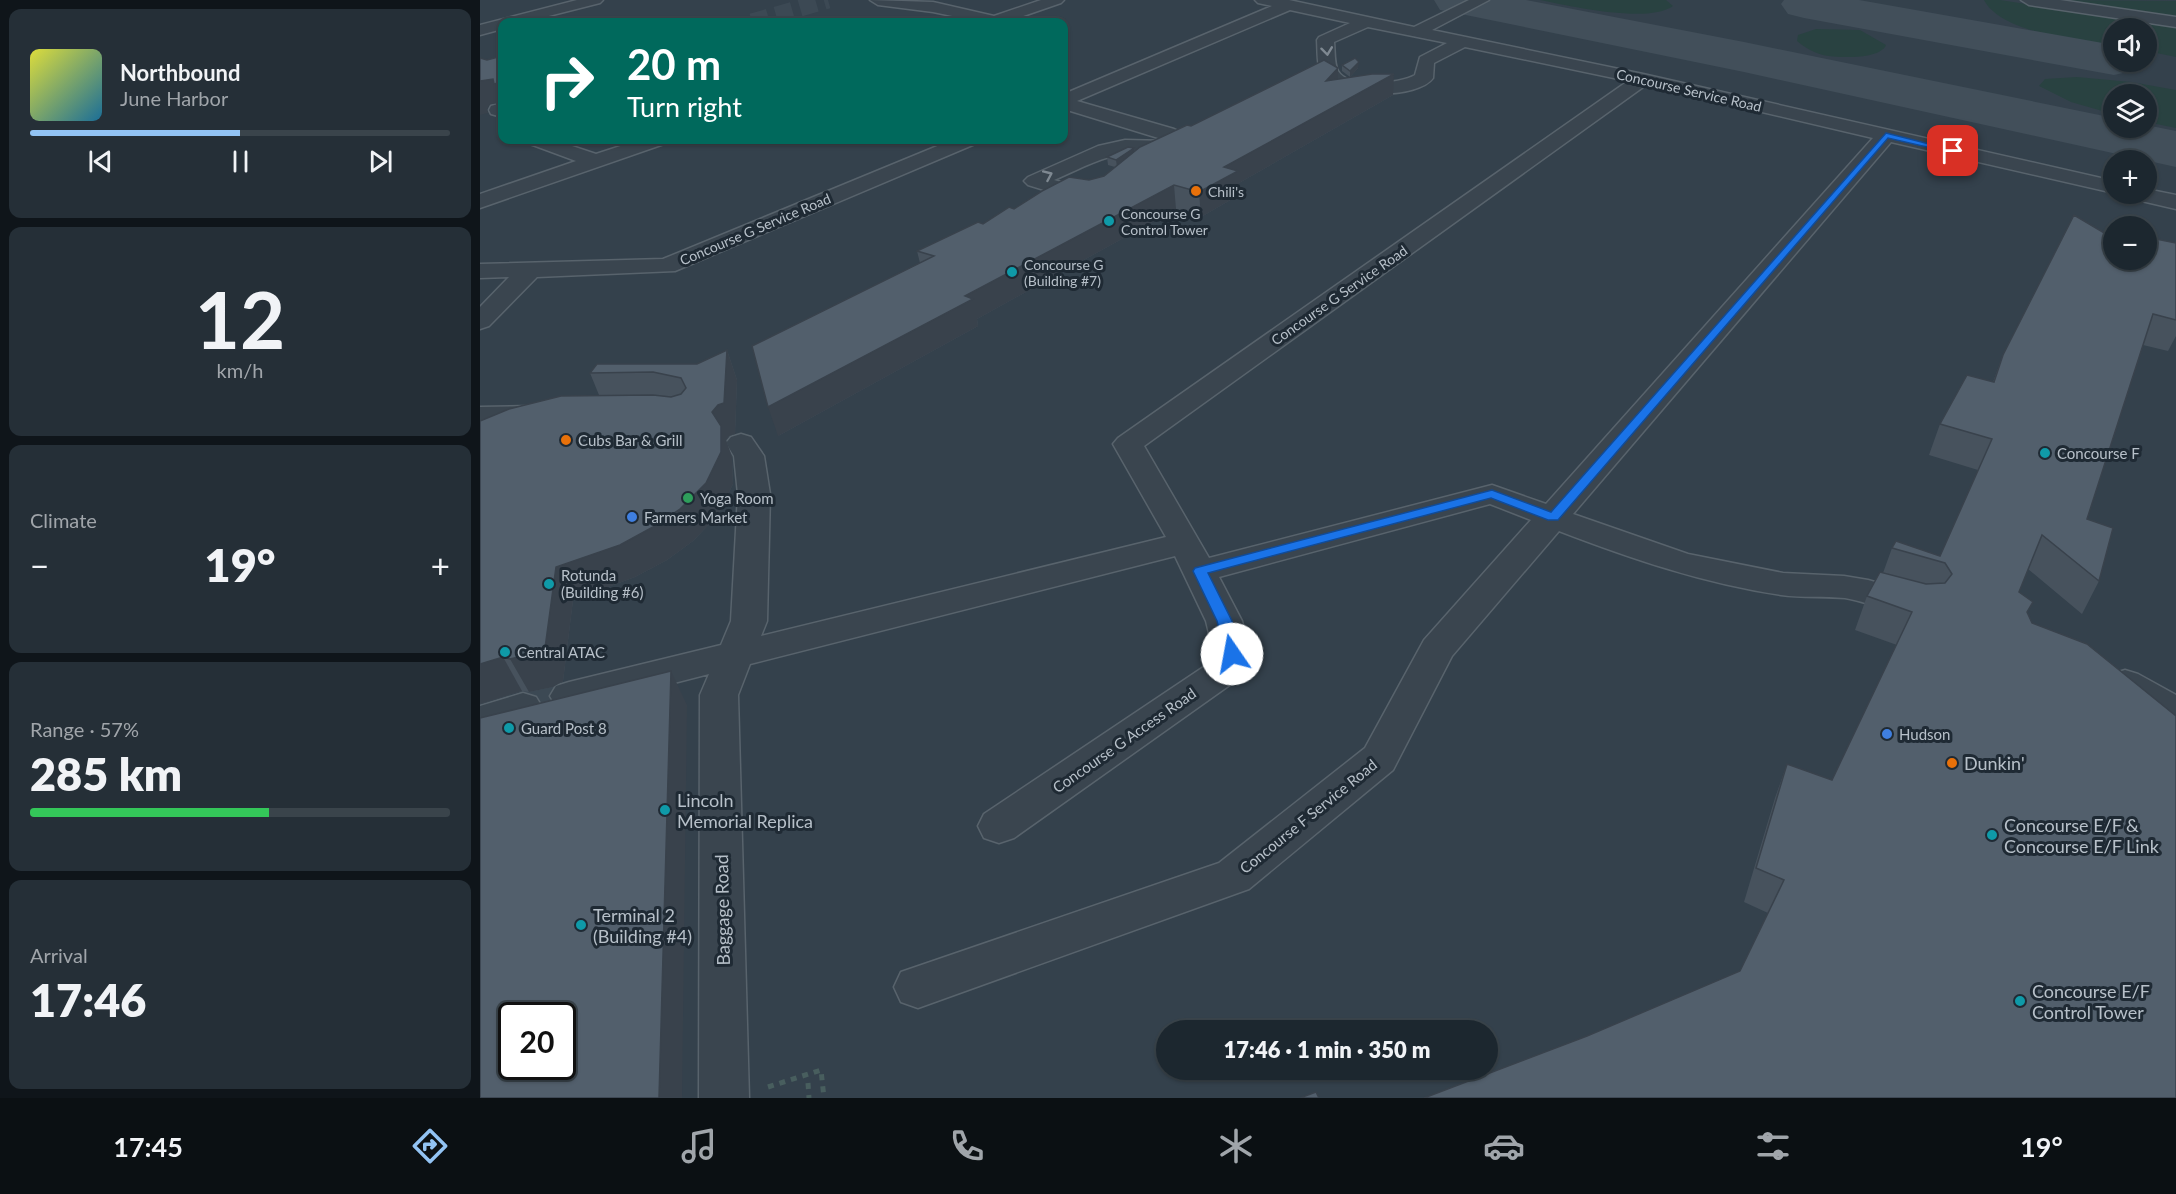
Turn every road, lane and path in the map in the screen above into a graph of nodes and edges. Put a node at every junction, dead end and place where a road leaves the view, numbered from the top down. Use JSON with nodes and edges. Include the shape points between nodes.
{"nodes":[{"id":1,"x":595,"y":0,"type":"edge"},
{"id":2,"x":1056,"y":0,"type":"edge"},
{"id":3,"x":1263,"y":0,"type":"edge"},
{"id":4,"x":1481,"y":0,"type":"edge"},
{"id":5,"x":2029,"y":0,"type":"edge"},
{"id":6,"x":883,"y":1,"type":"edge"},
{"id":7,"x":1288,"y":5,"type":"junction"},
{"id":8,"x":526,"y":18,"type":"edge"},
{"id":9,"x":977,"y":18,"type":"edge"},
{"id":10,"x":1004,"y":18,"type":"edge"},
{"id":11,"x":1368,"y":21,"type":"junction"},
{"id":12,"x":2176,"y":22,"type":"edge"},
{"id":13,"x":498,"y":25,"type":"edge"},
{"id":14,"x":480,"y":30,"type":"edge"},
{"id":15,"x":1418,"y":31,"type":"junction"},
{"id":16,"x":1464,"y":40,"type":"junction"},
{"id":17,"x":1643,"y":79,"type":"junction"},
{"id":18,"x":1068,"y":99,"type":"edge"},
{"id":19,"x":1068,"y":102,"type":"edge"},
{"id":20,"x":1886,"y":135,"type":"junction"},
{"id":21,"x":548,"y":144,"type":"edge"},
{"id":22,"x":645,"y":144,"type":"edge"},
{"id":23,"x":959,"y":144,"type":"edge"},
{"id":24,"x":1169,"y":148,"type":"junction"},
{"id":25,"x":596,"y":161,"type":"junction"},
{"id":26,"x":1135,"y":164,"type":"edge"},
{"id":27,"x":1112,"y":183,"type":"edge"},
{"id":28,"x":2103,"y":184,"type":"edge"},
{"id":29,"x":2157,"y":198,"type":"edge"},
{"id":30,"x":480,"y":201,"type":"edge"},
{"id":31,"x":2176,"y":202,"type":"edge"},
{"id":32,"x":531,"y":269,"type":"junction"},
{"id":33,"x":480,"y":271,"type":"edge"},
{"id":34,"x":480,"y":321,"type":"edge"},
{"id":35,"x":560,"y":415,"type":"edge"},
{"id":36,"x":480,"y":416,"type":"edge"},
{"id":37,"x":741,"y":443,"type":"dead end"},
{"id":38,"x":1553,"y":517,"type":"junction"},
{"id":39,"x":1192,"y":557,"type":"junction"},
{"id":40,"x":1919,"y":606,"type":"edge"},
{"id":41,"x":736,"y":654,"type":"junction"},
{"id":42,"x":2093,"y":669,"type":"edge"},
{"id":43,"x":570,"y":696,"type":"tunnel mouth"},
{"id":44,"x":523,"y":707,"type":"tunnel mouth"},
{"id":45,"x":2176,"y":713,"type":"edge"},
{"id":46,"x":480,"y":720,"type":"edge"},
{"id":47,"x":999,"y":826,"type":"dead end"},
{"id":48,"x":918,"y":987,"type":"dead end"},
{"id":49,"x":807,"y":1083,"type":"dead end"},
{"id":50,"x":741,"y":1095,"type":"edge"},
{"id":51,"x":809,"y":1098,"type":"edge"},
{"id":52,"x":824,"y":1098,"type":"edge"}],
"edges":[{"from":1,"to":8,"type":"lane"},
{"from":2,"to":10,"type":"lane"},
{"from":3,"to":7,"type":"lane","name":"Concourse Service Road"},
{"from":4,"to":15,"type":"lane"},
{"from":5,"to":12,"type":"lane"},
{"from":6,"to":9,"type":"lane"},
{"from":7,"to":11,"type":"lane","name":"Concourse Service Road"},
{"from":7,"to":18,"type":"lane"},
{"from":11,"to":15,"type":"lane","name":"Concourse Service Road"},
{"from":11,"to":16,"type":"lane","one_way":true,"via":[[1325,40],[1329,70],[1334,78],[1372,88],[1407,86],[1424,78],[1426,61]]},
{"from":13,"to":14,"type":"lane"},
{"from":15,"to":16,"type":"lane","name":"Concourse Service Road"},
{"from":16,"to":17,"type":"lane","name":"Concourse Service Road"},
{"from":17,"to":20,"type":"lane","name":"Concourse Service Road"},
{"from":17,"to":39,"type":"lane","name":"Concourse G Service Road","via":[[1128,444]]},
{"from":19,"to":24,"type":"lane","via":[[1180,139]]},
{"from":20,"to":28,"type":"lane","name":"Concourse Service Road"},
{"from":20,"to":38,"type":"lane","name":"Concourse F Service Road"},
{"from":21,"to":25,"type":"lane"},
{"from":22,"to":25,"type":"lane"},
{"from":23,"to":32,"type":"lane","name":"Concourse G Service Road","via":[[667,266]]},
{"from":24,"to":26,"type":"lane"},
{"from":27,"to":24,"type":"lane","one_way":true,"via":[[1083,196],[1035,181],[1105,150],[1125,146]]},
{"from":25,"to":30,"type":"lane"},
{"from":29,"to":31,"type":"lane"},
{"from":32,"to":33,"type":"lane","name":"Concourse G Service Road"},
{"from":32,"to":34,"type":"lane"},
{"from":35,"to":36,"type":"lane"},
{"from":37,"to":41,"type":"lane","name":"Baggage Road","via":[[749,456],[754,494],[749,621]]},
{"from":38,"to":39,"type":"lane","via":[[1492,494]]},
{"from":38,"to":40,"type":"lane","via":[[1683,564],[1783,584],[1868,591]]},
{"from":38,"to":48,"type":"lane","name":"Concourse F Service Road","via":[[1437,649],[1379,759],[1234,876]]},
{"from":39,"to":41,"type":"lane"},
{"from":39,"to":47,"type":"lane","name":"Concourse G Access Road","via":[[1224,621],[1232,654],[1221,673]]},
{"from":41,"to":43,"type":"lane"},
{"from":41,"to":50,"type":"lane","name":"Baggage Road","via":[[719,701]]},
{"from":42,"to":45,"type":"lane","via":[[2132,686]]},
{"from":44,"to":46,"type":"lane"},
{"from":49,"to":51,"type":"path"},
{"from":50,"to":52,"type":"path","via":[[821,1070]]}]}
